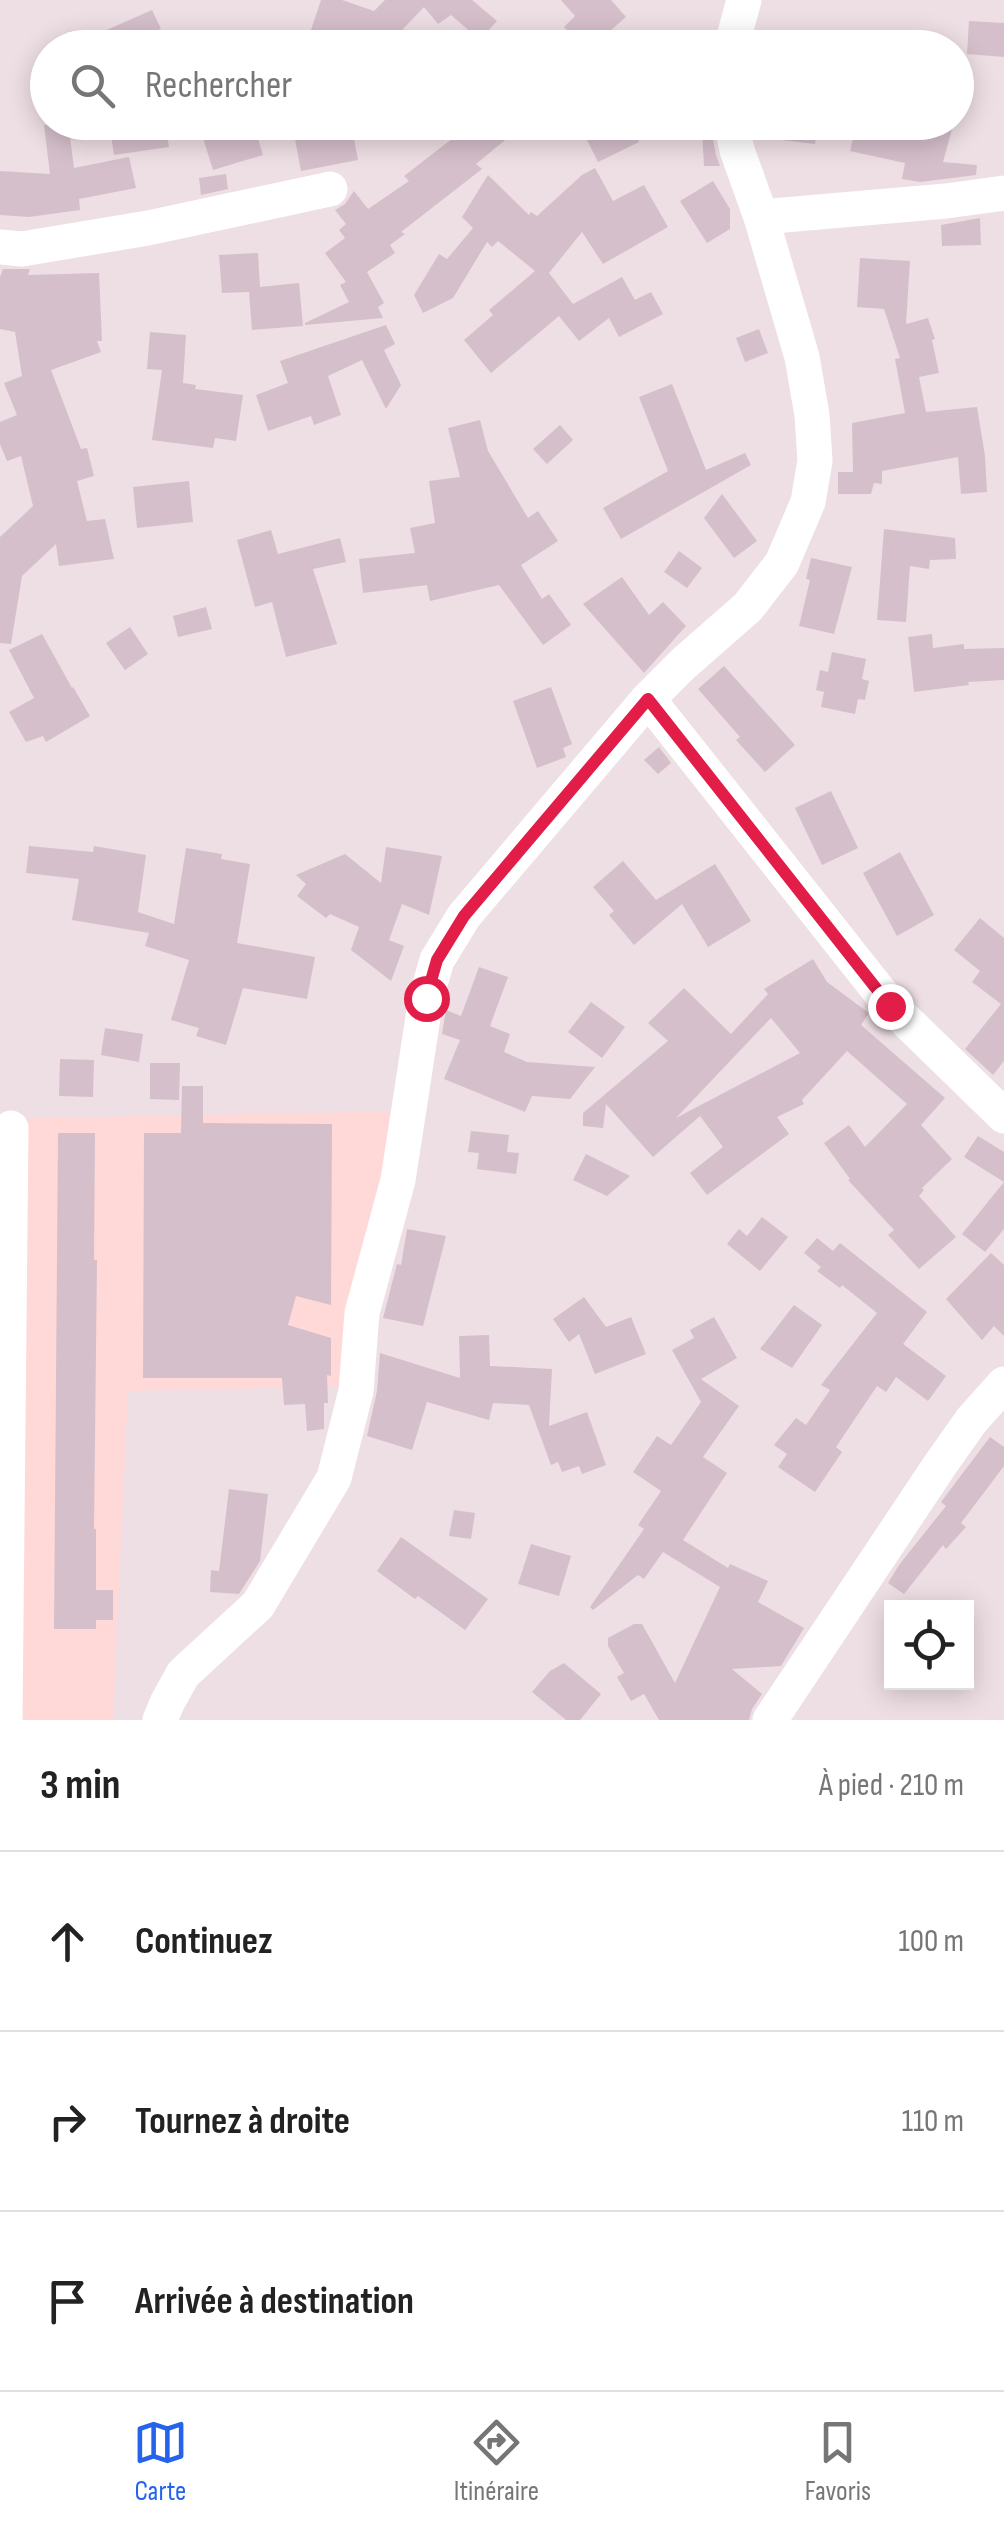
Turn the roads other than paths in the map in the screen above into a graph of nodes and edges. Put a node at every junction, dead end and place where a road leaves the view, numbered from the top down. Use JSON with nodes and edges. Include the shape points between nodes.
{"nodes":[{"id":1,"x":744,"y":0,"type":"edge"},
{"id":2,"x":736,"y":30,"type":"edge"},
{"id":3,"x":735,"y":140,"type":"edge"},
{"id":4,"x":330,"y":188,"type":"dead end"},
{"id":5,"x":1004,"y":193,"type":"edge"},
{"id":6,"x":761,"y":217,"type":"junction"},
{"id":7,"x":0,"y":247,"type":"edge"},
{"id":8,"x":648,"y":699,"type":"junction"},
{"id":9,"x":1004,"y":1116,"type":"edge"},
{"id":10,"x":11,"y":1128,"type":"dead end"},
{"id":11,"x":1004,"y":1384,"type":"edge"},
{"id":12,"x":3,"y":1668,"type":"edge"},
{"id":13,"x":5,"y":1720,"type":"edge"},
{"id":14,"x":160,"y":1720,"type":"edge"},
{"id":15,"x":770,"y":1720,"type":"edge"}],
"edges":[{"from":1,"to":2,"type":"street"},
{"from":3,"to":6,"type":"street"},
{"from":4,"to":7,"type":"street","via":[[148,228]]},
{"from":5,"to":6,"type":"street"},
{"from":6,"to":8,"type":"street","via":[[812,415],[815,462],[808,502],[782,563],[748,608]]},
{"from":8,"to":9,"type":"street","via":[[890,1006]]},
{"from":8,"to":14,"type":"street","via":[[464,916],[437,960],[334,1478],[258,1605],[183,1674]]},
{"from":10,"to":12,"type":"street"},
{"from":11,"to":15,"type":"street","via":[[960,1436]]},
{"from":12,"to":13,"type":"street"}]}
